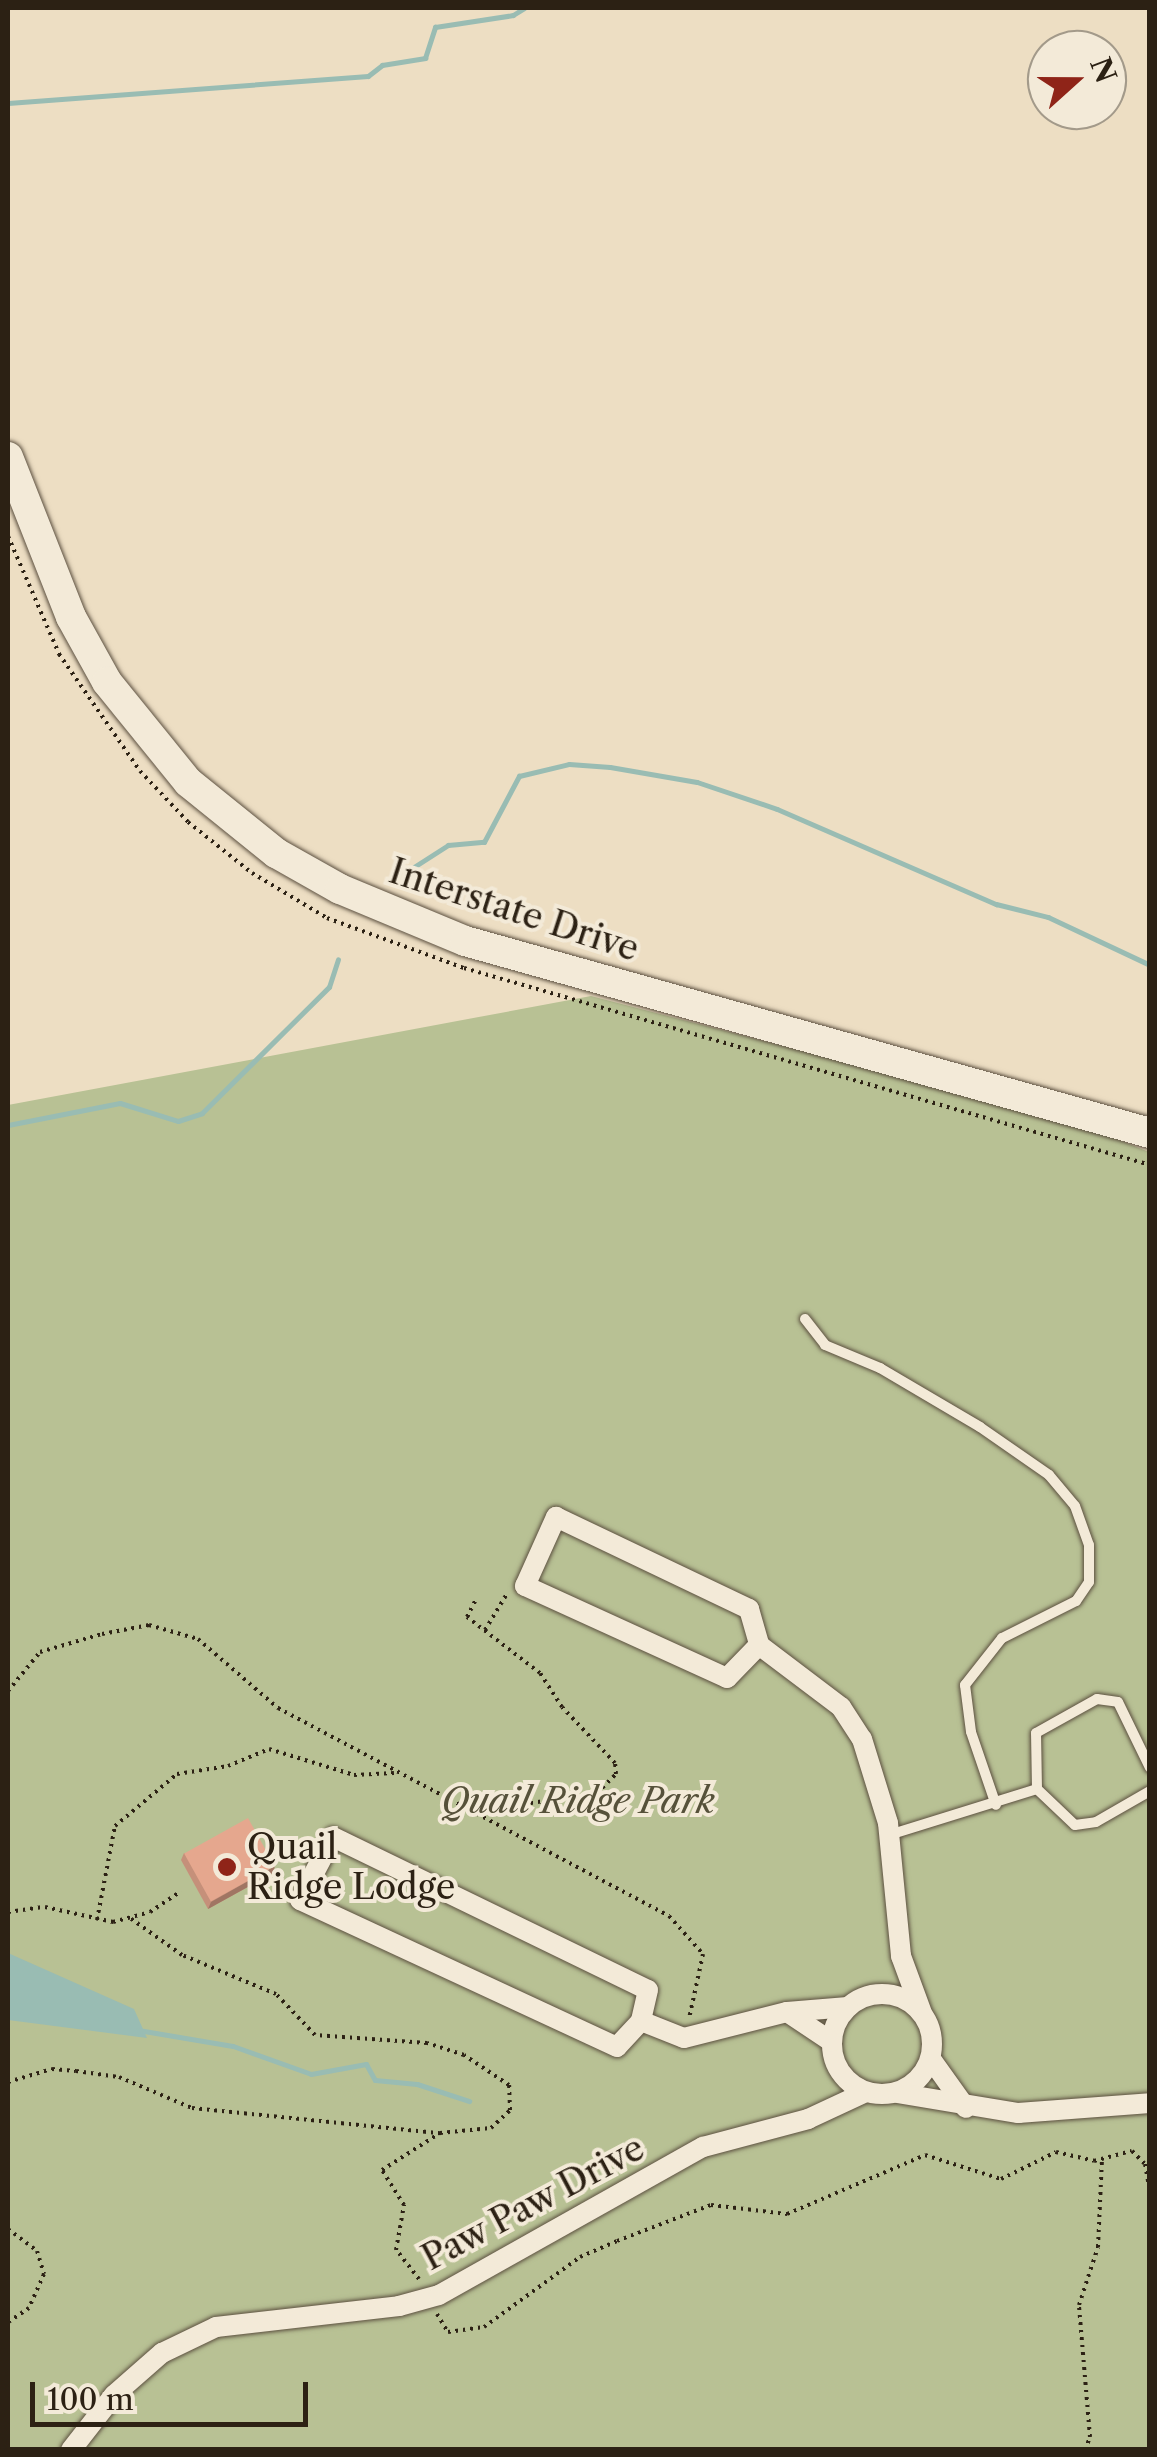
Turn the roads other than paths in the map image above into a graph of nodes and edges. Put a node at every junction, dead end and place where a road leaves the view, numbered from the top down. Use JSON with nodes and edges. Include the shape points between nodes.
{"nodes":[{"id":1,"x":8,"y":457,"type":"edge"},
{"id":2,"x":1150,"y":1133,"type":"edge"},
{"id":3,"x":805,"y":1319,"type":"dead end"},
{"id":4,"x":760,"y":1645,"type":"junction"},
{"id":5,"x":1150,"y":1768,"type":"edge"},
{"id":6,"x":1038,"y":1789,"type":"junction"},
{"id":7,"x":1150,"y":1791,"type":"edge"},
{"id":8,"x":996,"y":1806,"type":"junction"},
{"id":9,"x":890,"y":1836,"type":"junction"},
{"id":10,"x":901,"y":1956,"type":"junction"},
{"id":11,"x":876,"y":1994,"type":"junction"},
{"id":12,"x":848,"y":2007,"type":"junction"},
{"id":13,"x":787,"y":2012,"type":"junction"},
{"id":14,"x":922,"y":2013,"type":"junction"},
{"id":15,"x":641,"y":2021,"type":"junction"},
{"id":16,"x":832,"y":2042,"type":"junction"},
{"id":17,"x":931,"y":2059,"type":"junction"},
{"id":18,"x":840,"y":2071,"type":"junction"},
{"id":19,"x":866,"y":2092,"type":"junction"},
{"id":20,"x":897,"y":2093,"type":"junction"},
{"id":21,"x":1150,"y":2104,"type":"edge"},
{"id":22,"x":966,"y":2108,"type":"junction"},
{"id":23,"x":825,"y":2109,"type":"junction"},
{"id":24,"x":71,"y":2450,"type":"edge"}],
"edges":[{"from":1,"to":2,"type":"main road","name":"Interstate Drive","via":[[71,617],[107,682],[188,782],[276,853],[340,889],[465,941]]},
{"from":3,"to":8,"type":"lane","via":[[825,1345],[880,1368],[1050,1475],[1076,1506],[1089,1545],[1090,1582],[1076,1601],[1002,1638],[965,1684],[971,1732]]},
{"from":4,"to":4,"type":"street","via":[[749,1608],[556,1517],[524,1586],[727,1678]]},
{"from":4,"to":9,"type":"street","via":[[841,1707],[876,1772]]},
{"from":5,"to":6,"type":"lane","via":[[1118,1702],[1096,1699],[1036,1733]]},
{"from":6,"to":7,"type":"lane","via":[[1075,1825],[1096,1822]]},
{"from":6,"to":8,"type":"lane"},
{"from":8,"to":9,"type":"lane"},
{"from":9,"to":10,"type":"street"},
{"from":10,"to":11,"type":"street"},
{"from":10,"to":14,"type":"street"},
{"from":11,"to":12,"type":"street"},
{"from":11,"to":14,"type":"street","via":[[909,2001]]},
{"from":12,"to":13,"type":"street"},
{"from":12,"to":16,"type":"street"},
{"from":13,"to":15,"type":"street","via":[[684,2038]]},
{"from":13,"to":16,"type":"street"},
{"from":14,"to":17,"type":"street","via":[[930,2027]]},
{"from":15,"to":15,"type":"street","via":[[648,1990],[333,1836],[300,1900],[617,2046]]},
{"from":16,"to":18,"type":"street"},
{"from":17,"to":20,"type":"street"},
{"from":17,"to":22,"type":"street"},
{"from":18,"to":19,"type":"street"},
{"from":18,"to":23,"type":"street"},
{"from":19,"to":20,"type":"street"},
{"from":19,"to":23,"type":"street","name":"Paw Paw Drive"},
{"from":20,"to":22,"type":"street"},
{"from":21,"to":22,"type":"street","via":[[1018,2112]]},
{"from":23,"to":24,"type":"street","name":"Paw Paw Drive","via":[[781,2128],[703,2147],[427,2298],[216,2327],[138,2374]]}]}
